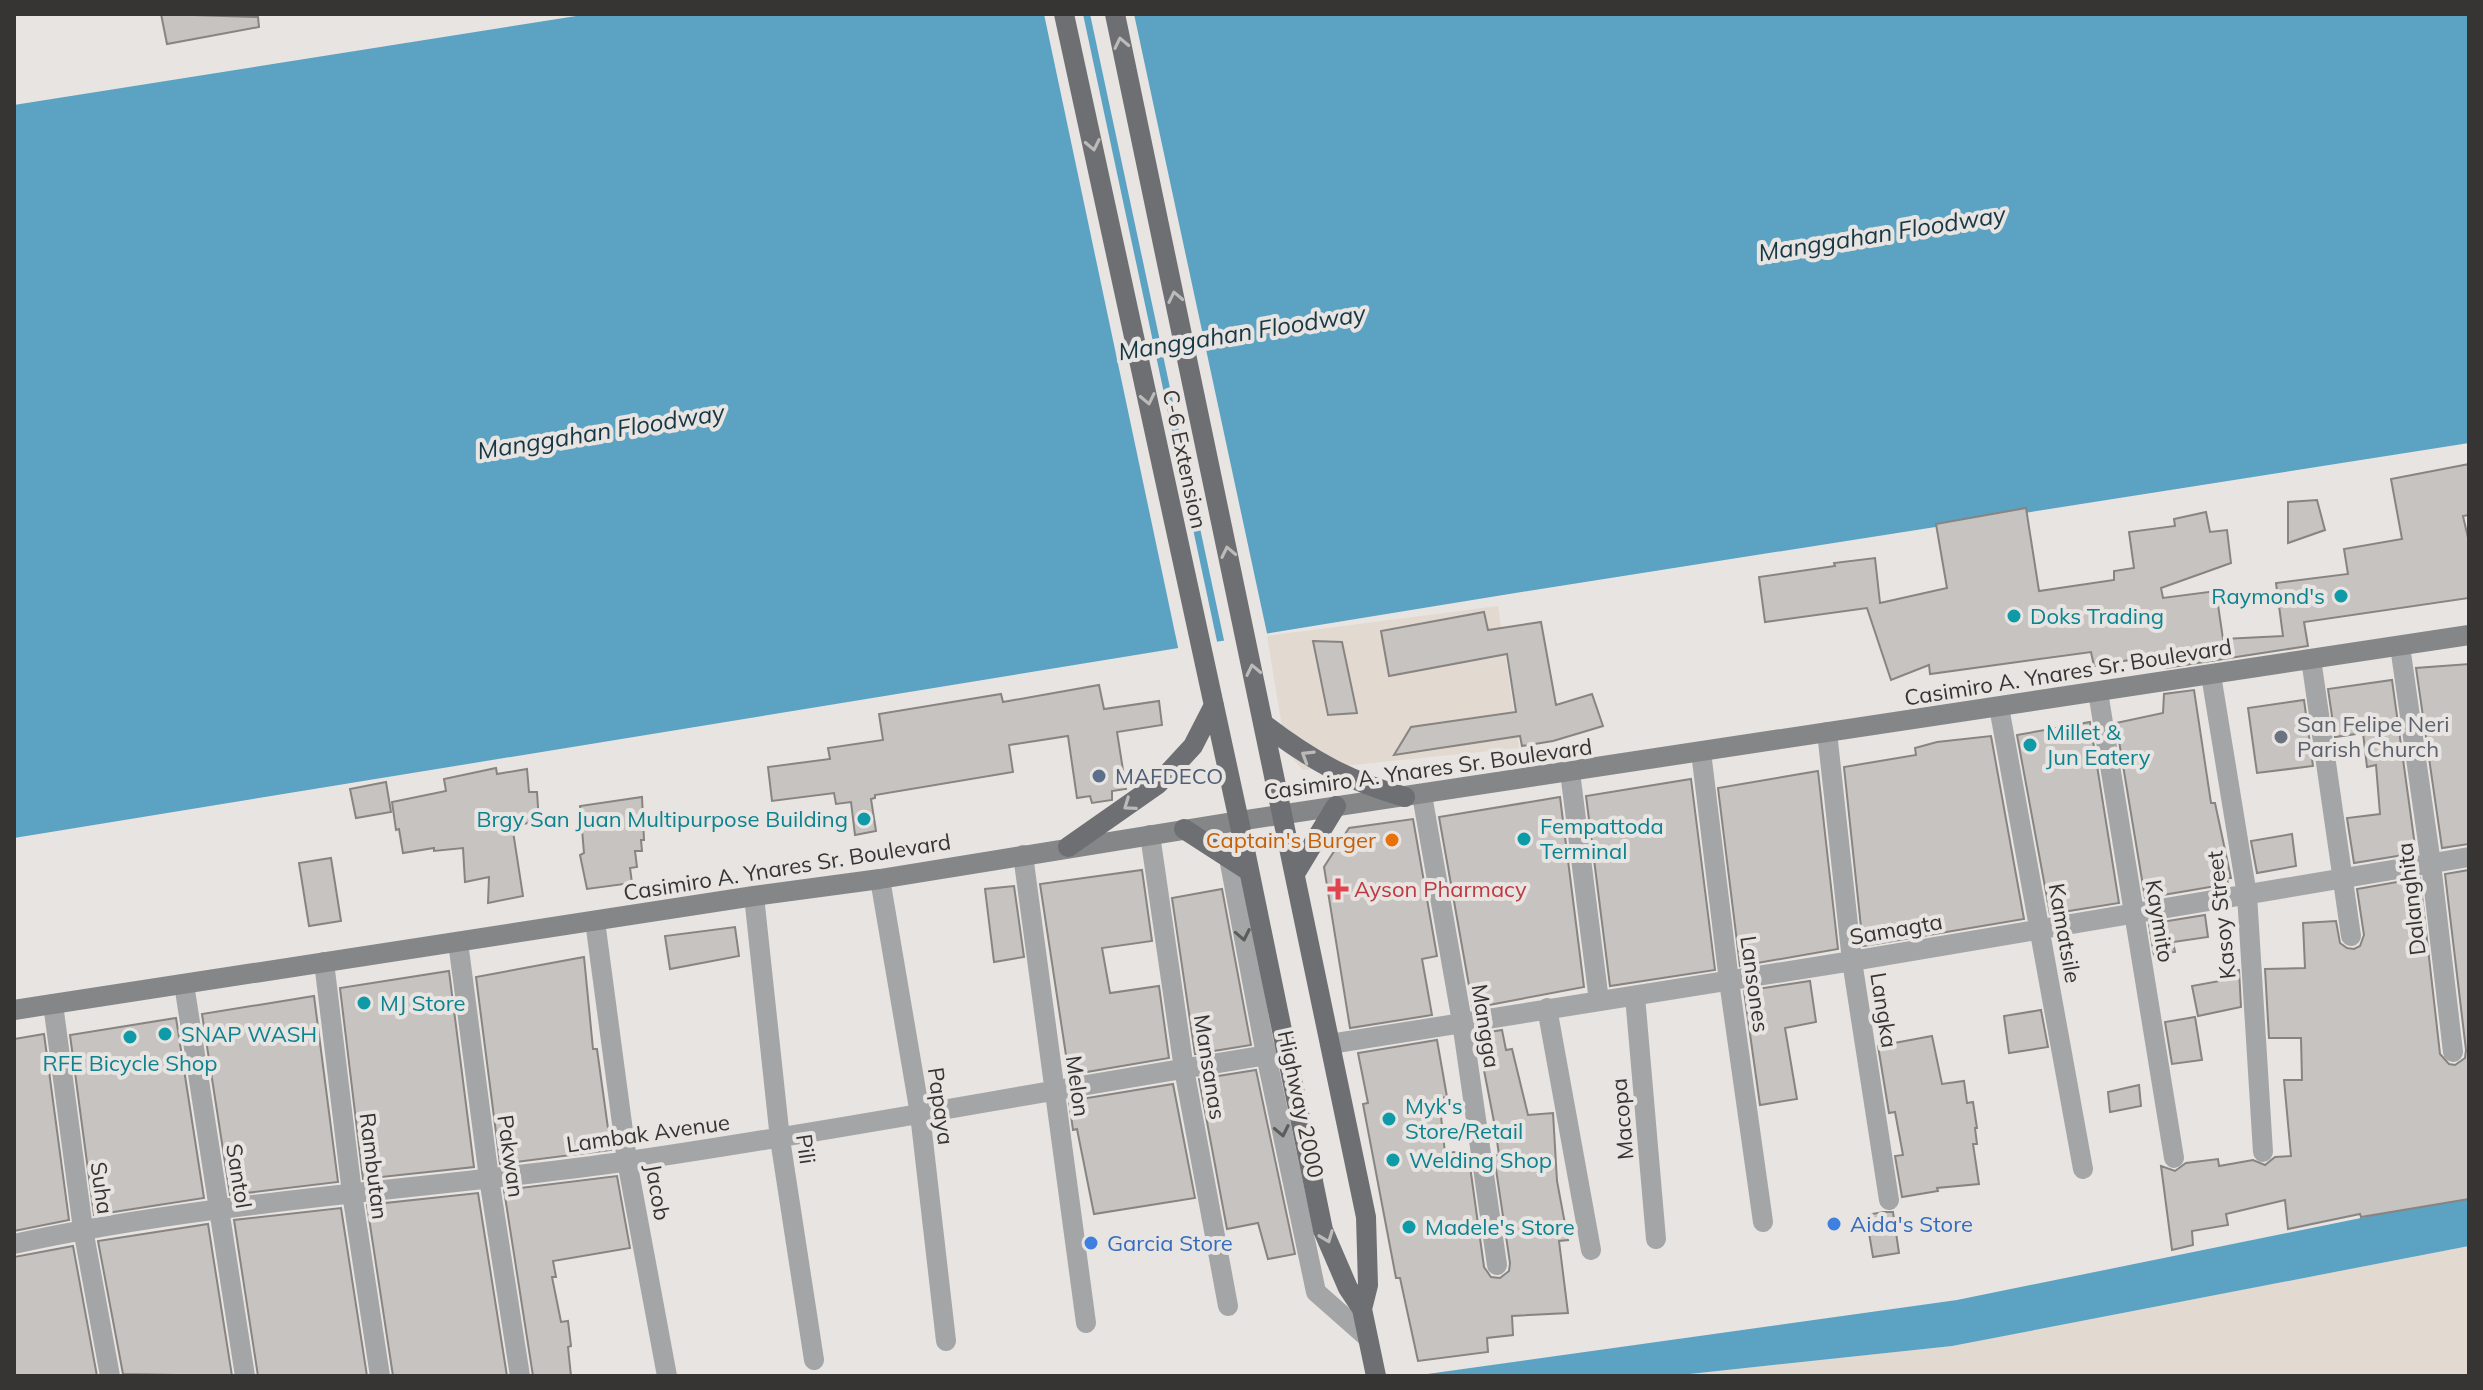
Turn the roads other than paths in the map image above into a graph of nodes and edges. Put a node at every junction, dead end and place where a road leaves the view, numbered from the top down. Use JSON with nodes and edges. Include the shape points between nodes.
{"nodes":[{"id":1,"x":1064,"y":14,"type":"edge"},
{"id":2,"x":1115,"y":14,"type":"edge"},
{"id":3,"x":2469,"y":635,"type":"edge"},
{"id":4,"x":2400,"y":646,"type":"junction"},
{"id":5,"x":2311,"y":659,"type":"junction"},
{"id":6,"x":2211,"y":675,"type":"junction"},
{"id":7,"x":2098,"y":692,"type":"junction"},
{"id":8,"x":1212,"y":695,"type":"junction"},
{"id":9,"x":1999,"y":707,"type":"junction"},
{"id":10,"x":1263,"y":719,"type":"junction"},
{"id":11,"x":1827,"y":732,"type":"junction"},
{"id":12,"x":1701,"y":752,"type":"junction"},
{"id":13,"x":1570,"y":772,"type":"junction"},
{"id":14,"x":1413,"y":796,"type":"junction"},
{"id":15,"x":1336,"y":806,"type":"junction"},
{"id":16,"x":1284,"y":814,"type":"junction"},
{"id":17,"x":1239,"y":821,"type":"junction"},
{"id":18,"x":1184,"y":829,"type":"junction"},
{"id":19,"x":1150,"y":835,"type":"junction"},
{"id":20,"x":1068,"y":847,"type":"junction"},
{"id":21,"x":1023,"y":855,"type":"junction"},
{"id":22,"x":2469,"y":857,"type":"edge"},
{"id":23,"x":1229,"y":858,"type":"junction"},
{"id":24,"x":2431,"y":864,"type":"junction"},
{"id":25,"x":1249,"y":871,"type":"junction"},
{"id":26,"x":1296,"y":872,"type":"junction"},
{"id":27,"x":2344,"y":878,"type":"junction"},
{"id":28,"x":880,"y":879,"type":"junction"},
{"id":29,"x":2247,"y":895,"type":"junction"},
{"id":30,"x":754,"y":896,"type":"junction"},
{"id":31,"x":2134,"y":914,"type":"junction"},
{"id":32,"x":595,"y":921,"type":"junction"},
{"id":33,"x":2040,"y":929,"type":"junction"},
{"id":34,"x":2351,"y":936,"type":"dead end"},
{"id":35,"x":458,"y":942,"type":"junction"},
{"id":36,"x":1852,"y":961,"type":"junction"},
{"id":37,"x":324,"y":962,"type":"junction"},
{"id":38,"x":1729,"y":981,"type":"junction"},
{"id":39,"x":184,"y":984,"type":"junction"},
{"id":40,"x":1635,"y":996,"type":"junction"},
{"id":41,"x":1599,"y":1001,"type":"junction"},
{"id":42,"x":53,"y":1004,"type":"junction"},
{"id":43,"x":1547,"y":1008,"type":"junction"},
{"id":44,"x":14,"y":1010,"type":"edge"},
{"id":45,"x":1462,"y":1022,"type":"junction"},
{"id":46,"x":1330,"y":1044,"type":"junction"},
{"id":47,"x":1287,"y":1052,"type":"junction"},
{"id":48,"x":2453,"y":1052,"type":"dead end"},
{"id":49,"x":1266,"y":1055,"type":"junction"},
{"id":50,"x":1184,"y":1069,"type":"junction"},
{"id":51,"x":1055,"y":1090,"type":"junction"},
{"id":52,"x":920,"y":1114,"type":"junction"},
{"id":53,"x":780,"y":1139,"type":"junction"},
{"id":54,"x":2263,"y":1152,"type":"dead end"},
{"id":55,"x":2174,"y":1158,"type":"dead end"},
{"id":56,"x":627,"y":1161,"type":"junction"},
{"id":57,"x":2083,"y":1169,"type":"dead end"},
{"id":58,"x":489,"y":1178,"type":"junction"},
{"id":59,"x":352,"y":1193,"type":"junction"},
{"id":60,"x":1889,"y":1200,"type":"dead end"},
{"id":61,"x":221,"y":1211,"type":"junction"},
{"id":62,"x":1763,"y":1222,"type":"dead end"},
{"id":63,"x":83,"y":1229,"type":"junction"},
{"id":64,"x":1656,"y":1239,"type":"dead end"},
{"id":65,"x":14,"y":1244,"type":"edge"},
{"id":66,"x":1591,"y":1250,"type":"dead end"},
{"id":67,"x":1497,"y":1265,"type":"dead end"},
{"id":68,"x":1228,"y":1306,"type":"dead end"},
{"id":69,"x":1362,"y":1309,"type":"junction"},
{"id":70,"x":1086,"y":1323,"type":"dead end"},
{"id":71,"x":1367,"y":1337,"type":"junction"},
{"id":72,"x":946,"y":1341,"type":"dead end"},
{"id":73,"x":814,"y":1360,"type":"dead end"},
{"id":74,"x":1375,"y":1371,"type":"edge"},
{"id":75,"x":110,"y":1376,"type":"edge"},
{"id":76,"x":245,"y":1376,"type":"edge"},
{"id":77,"x":380,"y":1376,"type":"edge"},
{"id":78,"x":520,"y":1376,"type":"edge"},
{"id":79,"x":667,"y":1376,"type":"edge"}],
"edges":[{"from":1,"to":8,"type":"main road","name":"C-6 Extension","one_way":true},
{"from":10,"to":2,"type":"main road","name":"C-6 Extension","one_way":true},
{"from":3,"to":4,"type":"main road","name":"Casimiro A. Ynares Sr. Boulevard"},
{"from":4,"to":5,"type":"main road","name":"Casimiro A. Ynares Sr. Boulevard"},
{"from":4,"to":24,"type":"street","name":"Dalanghita"},
{"from":5,"to":6,"type":"main road","name":"Casimiro A. Ynares Sr. Boulevard"},
{"from":5,"to":27,"type":"street"},
{"from":6,"to":7,"type":"main road","name":"Casimiro A. Ynares Sr. Boulevard"},
{"from":6,"to":29,"type":"street","name":"Kasoy Street"},
{"from":7,"to":9,"type":"main road","name":"Casimiro A. Ynares Sr. Boulevard"},
{"from":7,"to":31,"type":"street","name":"Kaymito"},
{"from":8,"to":17,"type":"main road","name":"C-6 Extension"},
{"from":8,"to":20,"type":"main road","one_way":true,"via":[[1193,746],[1158,784]]},
{"from":9,"to":11,"type":"main road","name":"Casimiro A. Ynares Sr. Boulevard"},
{"from":9,"to":33,"type":"street","name":"Kamatsile"},
{"from":14,"to":10,"type":"main road","one_way":true,"via":[[1330,771]]},
{"from":10,"to":16,"type":"main road","name":"C-6 Extension"},
{"from":11,"to":12,"type":"main road","name":"Casimiro A. Ynares Sr. Boulevard"},
{"from":11,"to":36,"type":"street","name":"Langka"},
{"from":12,"to":13,"type":"main road","name":"Casimiro A. Ynares Sr. Boulevard"},
{"from":12,"to":38,"type":"street","name":"Lansones"},
{"from":13,"to":14,"type":"main road","name":"Casimiro A. Ynares Sr. Boulevard"},
{"from":13,"to":41,"type":"street"},
{"from":14,"to":15,"type":"main road","name":"Casimiro A. Ynares Sr. Boulevard"},
{"from":14,"to":45,"type":"street","name":"Mangga"},
{"from":15,"to":16,"type":"main road","name":"Casimiro A. Ynares Sr. Boulevard"},
{"from":15,"to":26,"type":"main road"},
{"from":16,"to":17,"type":"main road","name":"Casimiro A. Ynares Sr. Boulevard"},
{"from":16,"to":26,"type":"main road","name":"Highway 2000"},
{"from":17,"to":18,"type":"main road","name":"Casimiro A. Ynares Sr. Boulevard"},
{"from":17,"to":25,"type":"main road","name":"Highway 2000"},
{"from":18,"to":19,"type":"main road","name":"Casimiro A. Ynares Sr. Boulevard"},
{"from":18,"to":23,"type":"main road"},
{"from":19,"to":20,"type":"main road","name":"Casimiro A. Ynares Sr. Boulevard"},
{"from":19,"to":50,"type":"street","name":"Mansanas"},
{"from":20,"to":21,"type":"main road","name":"Casimiro A. Ynares Sr. Boulevard"},
{"from":21,"to":28,"type":"main road","name":"Casimiro A. Ynares Sr. Boulevard"},
{"from":21,"to":51,"type":"street","name":"Melon"},
{"from":22,"to":24,"type":"street","name":"Samagta"},
{"from":23,"to":25,"type":"main road"},
{"from":23,"to":49,"type":"street","name":"Highway 2000","one_way":true},
{"from":24,"to":27,"type":"street","name":"Samagta"},
{"from":24,"to":48,"type":"street","name":"Dalanghita"},
{"from":25,"to":47,"type":"main road","name":"Highway 2000"},
{"from":26,"to":46,"type":"main road","name":"Highway 2000"},
{"from":27,"to":29,"type":"street","name":"Samagta"},
{"from":27,"to":34,"type":"street"},
{"from":28,"to":30,"type":"main road","name":"Casimiro A. Ynares Sr. Boulevard"},
{"from":28,"to":52,"type":"street","name":"Papaya"},
{"from":29,"to":31,"type":"street","name":"Samagta"},
{"from":29,"to":54,"type":"street","name":"Kasoy Street"},
{"from":30,"to":32,"type":"main road","name":"Casimiro A. Ynares Sr. Boulevard"},
{"from":30,"to":53,"type":"street","name":"Pili"},
{"from":31,"to":33,"type":"street","name":"Samagta"},
{"from":31,"to":55,"type":"street","name":"Kaymito"},
{"from":32,"to":35,"type":"main road","name":"Casimiro A. Ynares Sr. Boulevard"},
{"from":32,"to":56,"type":"street","name":"Jacob"},
{"from":33,"to":36,"type":"street","name":"Samagta"},
{"from":33,"to":57,"type":"street","name":"Kamatsile"},
{"from":35,"to":37,"type":"main road","name":"Casimiro A. Ynares Sr. Boulevard"},
{"from":35,"to":58,"type":"street","name":"Pakwan"},
{"from":36,"to":38,"type":"street","name":"Samagta"},
{"from":36,"to":60,"type":"street","name":"Langka"},
{"from":37,"to":39,"type":"main road","name":"Casimiro A. Ynares Sr. Boulevard"},
{"from":37,"to":59,"type":"street","name":"Rambutan"},
{"from":38,"to":40,"type":"street","name":"Samagta"},
{"from":38,"to":62,"type":"street","name":"Lansones"},
{"from":39,"to":42,"type":"main road","name":"Casimiro A. Ynares Sr. Boulevard"},
{"from":39,"to":61,"type":"street","name":"Santol"},
{"from":40,"to":41,"type":"street","name":"Samagta"},
{"from":40,"to":64,"type":"street","name":"Macopa"},
{"from":41,"to":43,"type":"street","name":"Samagta"},
{"from":42,"to":44,"type":"main road","name":"Casimiro A. Ynares Sr. Boulevard"},
{"from":42,"to":63,"type":"street","name":"Suha"},
{"from":43,"to":45,"type":"street","name":"Samagta"},
{"from":43,"to":66,"type":"street"},
{"from":45,"to":46,"type":"street","name":"Samagta"},
{"from":45,"to":67,"type":"street","name":"Mangga"},
{"from":46,"to":69,"type":"main road","name":"Highway 2000","via":[[1366,1217],[1368,1285]]},
{"from":47,"to":49,"type":"street","name":"Lambak Avenue"},
{"from":47,"to":69,"type":"main road","name":"Highway 2000","one_way":true,"via":[[1323,1230]]},
{"from":49,"to":50,"type":"street","name":"Lambak Avenue"},
{"from":49,"to":71,"type":"street","name":"Highway 2000","one_way":true,"via":[[1316,1292]]},
{"from":50,"to":51,"type":"street","name":"Lambak Avenue"},
{"from":50,"to":68,"type":"street","name":"Mansanas"},
{"from":51,"to":52,"type":"street","name":"Lambak Avenue"},
{"from":51,"to":70,"type":"street","name":"Melon"},
{"from":52,"to":53,"type":"street","name":"Lambak Avenue"},
{"from":52,"to":72,"type":"street","name":"Papaya"},
{"from":53,"to":56,"type":"street","name":"Lambak Avenue"},
{"from":53,"to":73,"type":"street","name":"Pili"},
{"from":56,"to":58,"type":"street","name":"Lambak Avenue"},
{"from":56,"to":79,"type":"street","name":"Jacob"},
{"from":58,"to":59,"type":"street","name":"Lambak Avenue"},
{"from":58,"to":78,"type":"street","name":"Pakwan"},
{"from":59,"to":61,"type":"street","name":"Lambak Avenue"},
{"from":59,"to":77,"type":"street","name":"Rambutan"},
{"from":61,"to":63,"type":"street","name":"Lambak Avenue"},
{"from":61,"to":76,"type":"street","name":"Santol"},
{"from":63,"to":65,"type":"street","name":"Lambak Avenue"},
{"from":63,"to":75,"type":"street","name":"Suha"},
{"from":69,"to":71,"type":"main road","name":"Highway 2000"},
{"from":71,"to":74,"type":"main road","name":"Highway 2000"}]}
